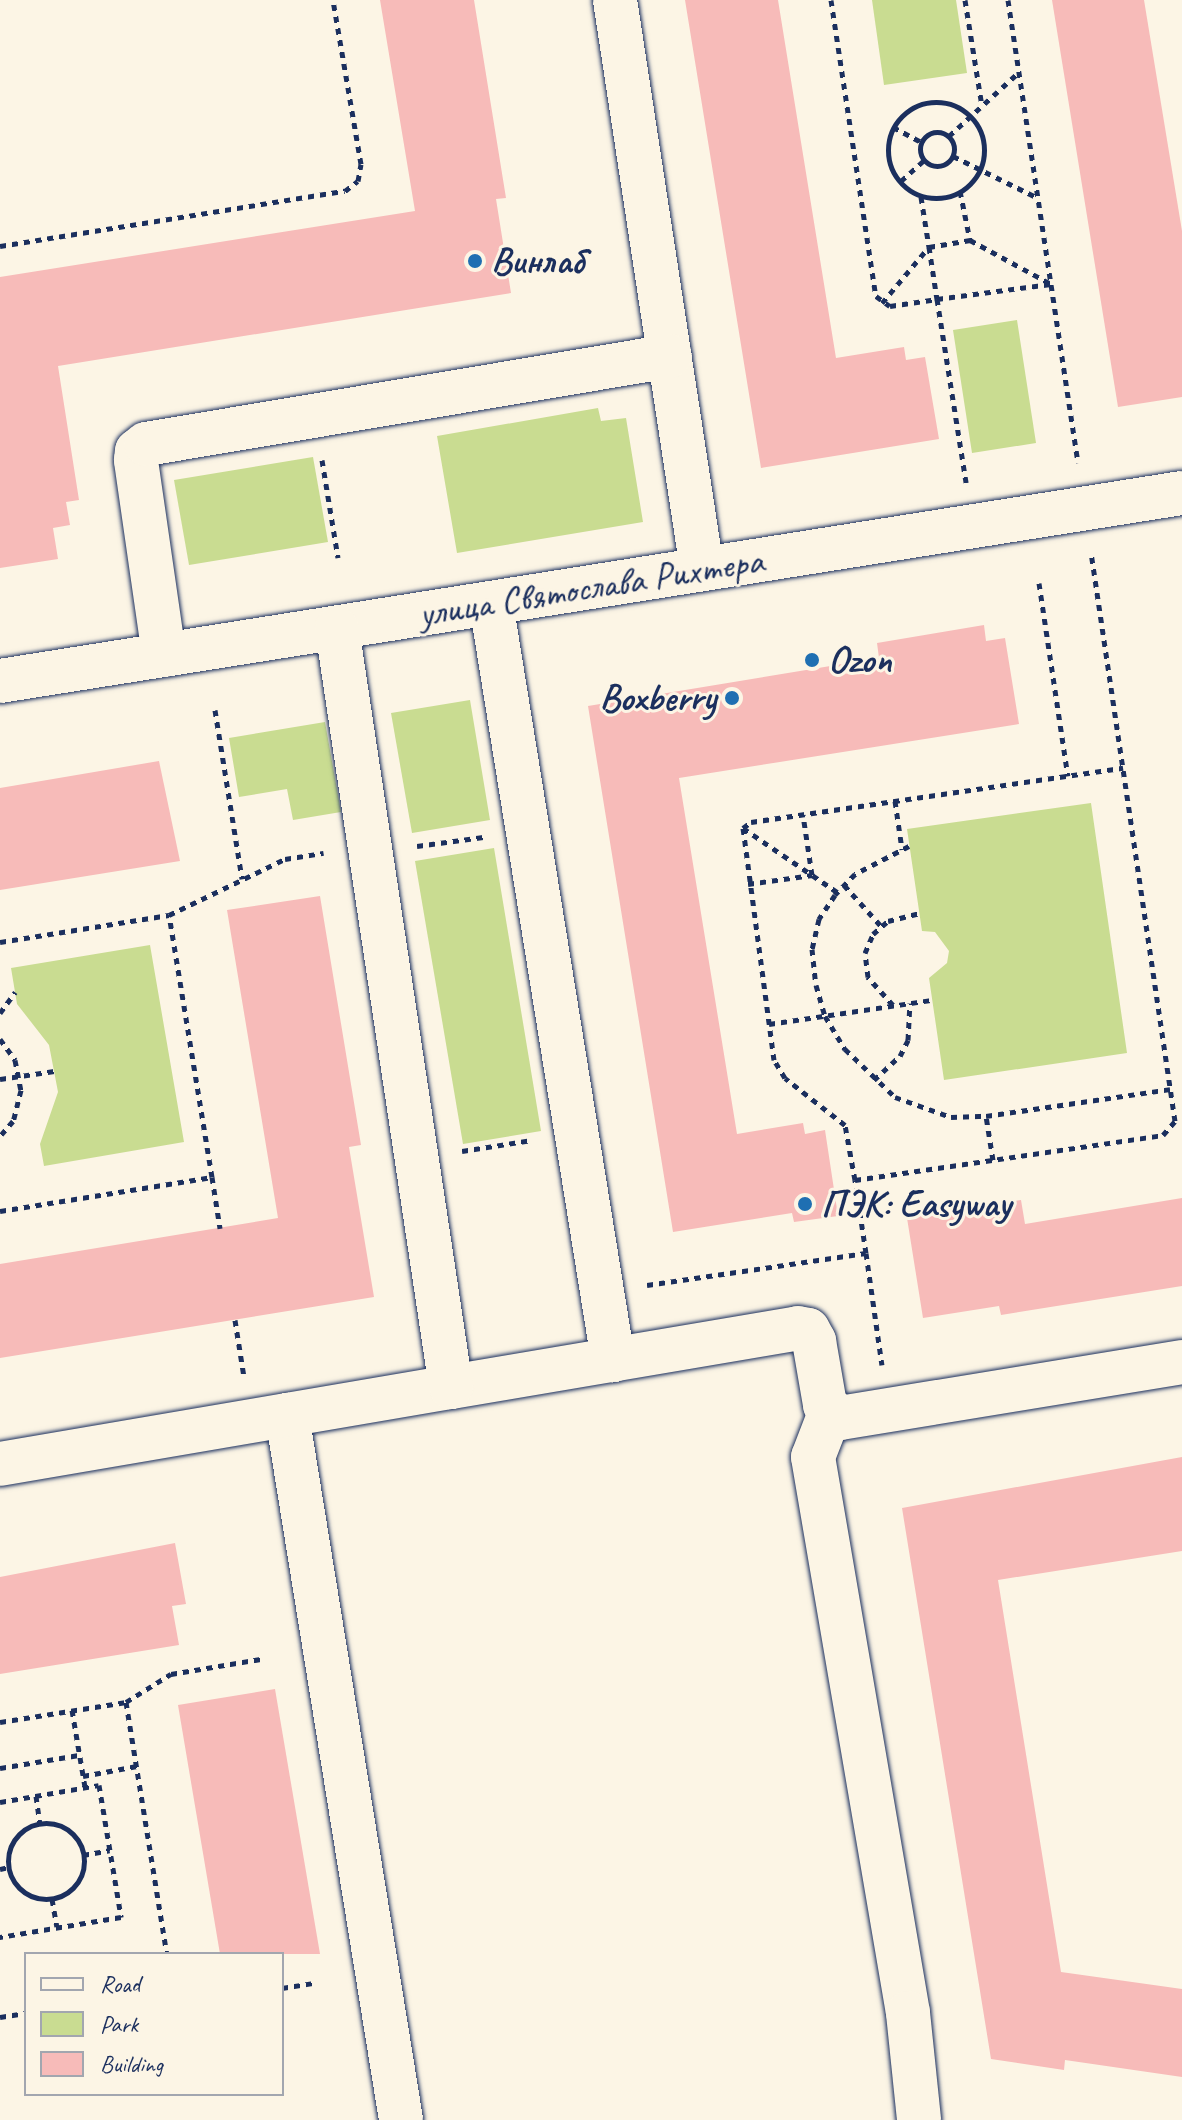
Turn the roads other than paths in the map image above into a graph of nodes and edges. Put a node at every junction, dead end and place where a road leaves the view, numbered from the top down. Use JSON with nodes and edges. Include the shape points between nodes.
{"nodes":[{"id":1,"x":615,"y":0,"type":"edge"},
{"id":2,"x":670,"y":356,"type":"junction"},
{"id":3,"x":1182,"y":493,"type":"edge"},
{"id":4,"x":702,"y":569,"type":"junction"},
{"id":5,"x":491,"y":603,"type":"junction"},
{"id":6,"x":337,"y":629,"type":"junction"},
{"id":7,"x":164,"y":655,"type":"junction"},
{"id":8,"x":0,"y":681,"type":"edge"},
{"id":9,"x":613,"y":1360,"type":"junction"},
{"id":10,"x":1182,"y":1362,"type":"edge"},
{"id":11,"x":451,"y":1387,"type":"junction"},
{"id":12,"x":830,"y":1413,"type":"junction"},
{"id":13,"x":287,"y":1415,"type":"junction"},
{"id":14,"x":0,"y":1464,"type":"edge"},
{"id":15,"x":401,"y":2120,"type":"edge"},
{"id":16,"x":919,"y":2120,"type":"edge"}],
"edges":[{"from":1,"to":2,"type":"street"},
{"from":2,"to":4,"type":"street"},
{"from":2,"to":7,"type":"street","via":[[146,444],[137,451]]},
{"from":3,"to":4,"type":"street","name":"улица Святослава Рихтера"},
{"from":4,"to":5,"type":"street","name":"улица Святослава Рихтера"},
{"from":5,"to":6,"type":"street","name":"улица Святослава Рихтера"},
{"from":5,"to":9,"type":"street"},
{"from":6,"to":7,"type":"street","name":"улица Святослава Рихтера"},
{"from":6,"to":11,"type":"street"},
{"from":7,"to":8,"type":"street","name":"улица Святослава Рихтера"},
{"from":9,"to":11,"type":"street"},
{"from":9,"to":12,"type":"street","via":[[808,1330]]},
{"from":10,"to":12,"type":"street","via":[[840,1418]]},
{"from":11,"to":13,"type":"street"},
{"from":12,"to":16,"type":"street","via":[[813,1457],[908,2013]]},
{"from":13,"to":14,"type":"street"},
{"from":13,"to":15,"type":"street"}]}
